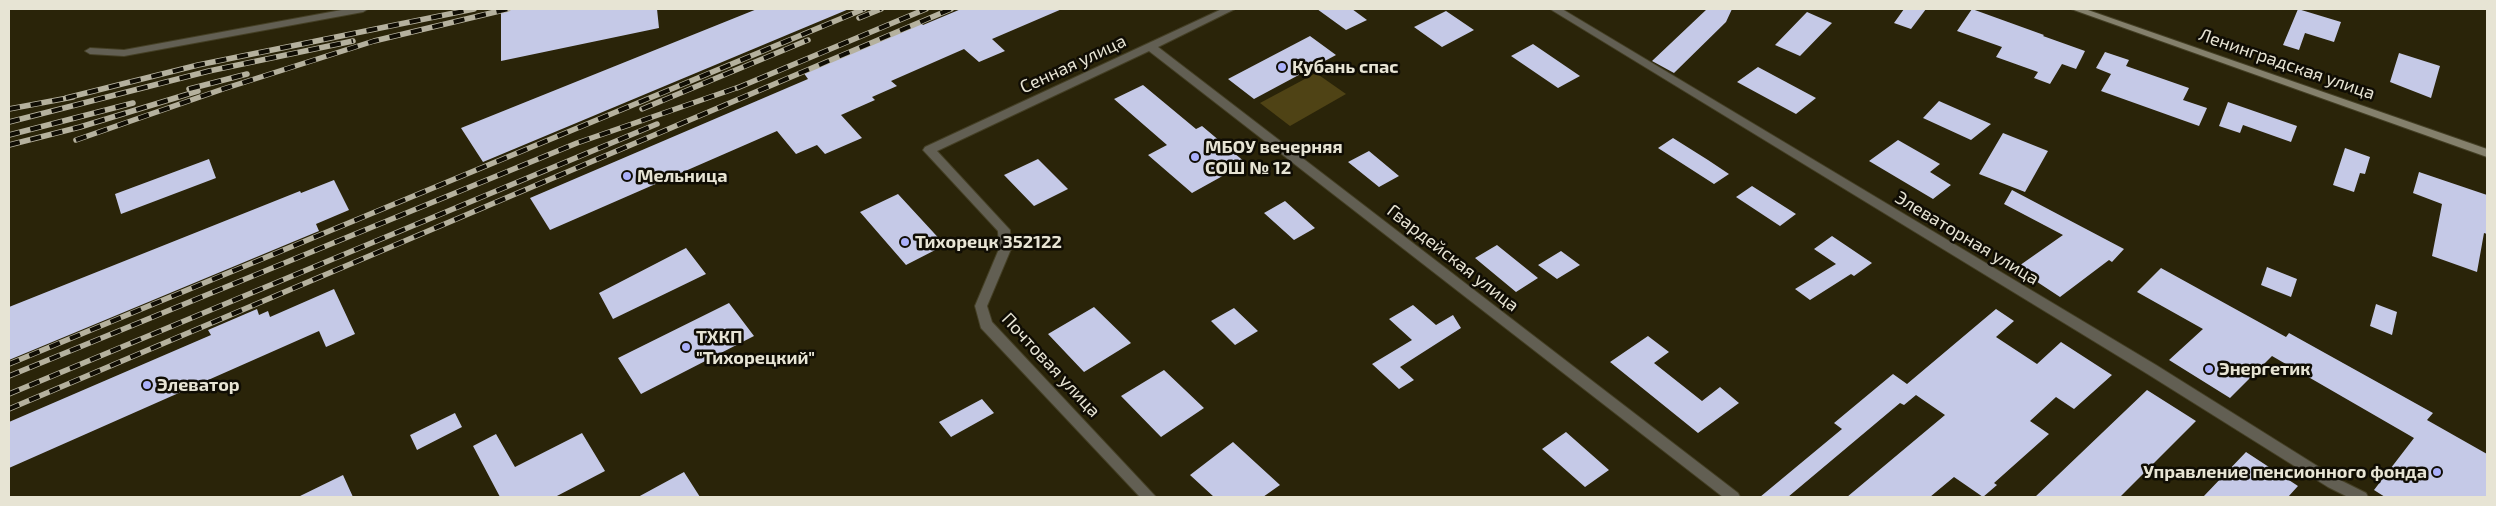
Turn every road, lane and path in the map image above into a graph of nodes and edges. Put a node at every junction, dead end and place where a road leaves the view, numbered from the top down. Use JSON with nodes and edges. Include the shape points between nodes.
{"nodes":[{"id":1,"x":363,"y":9,"type":"edge"},
{"id":2,"x":1230,"y":9,"type":"edge"},
{"id":3,"x":1555,"y":9,"type":"edge"},
{"id":4,"x":2076,"y":9,"type":"edge"},
{"id":5,"x":1151,"y":47,"type":"junction"},
{"id":6,"x":90,"y":51,"type":"dead end"},
{"id":7,"x":929,"y":150,"type":"joint"},
{"id":8,"x":2487,"y":153,"type":"edge"},
{"id":9,"x":1149,"y":497,"type":"edge"},
{"id":10,"x":1732,"y":497,"type":"edge"},
{"id":11,"x":2361,"y":497,"type":"edge"}],
"edges":[{"from":1,"to":6,"type":"street","via":[[124,52]]},
{"from":2,"to":5,"type":"street","name":"Сенная улица"},
{"from":3,"to":11,"type":"street","name":"Элеваторная улица","via":[[2151,369],[2333,483]]},
{"from":4,"to":8,"type":"street","name":"Ленинградская улица"},
{"from":5,"to":7,"type":"street","name":"Сенная улица"},
{"from":5,"to":10,"type":"street","name":"Гвардейская улица"},
{"from":7,"to":9,"type":"street","name":"Почтовая улица","via":[[1004,230],[1004,249],[981,306],[986,324]]}]}
